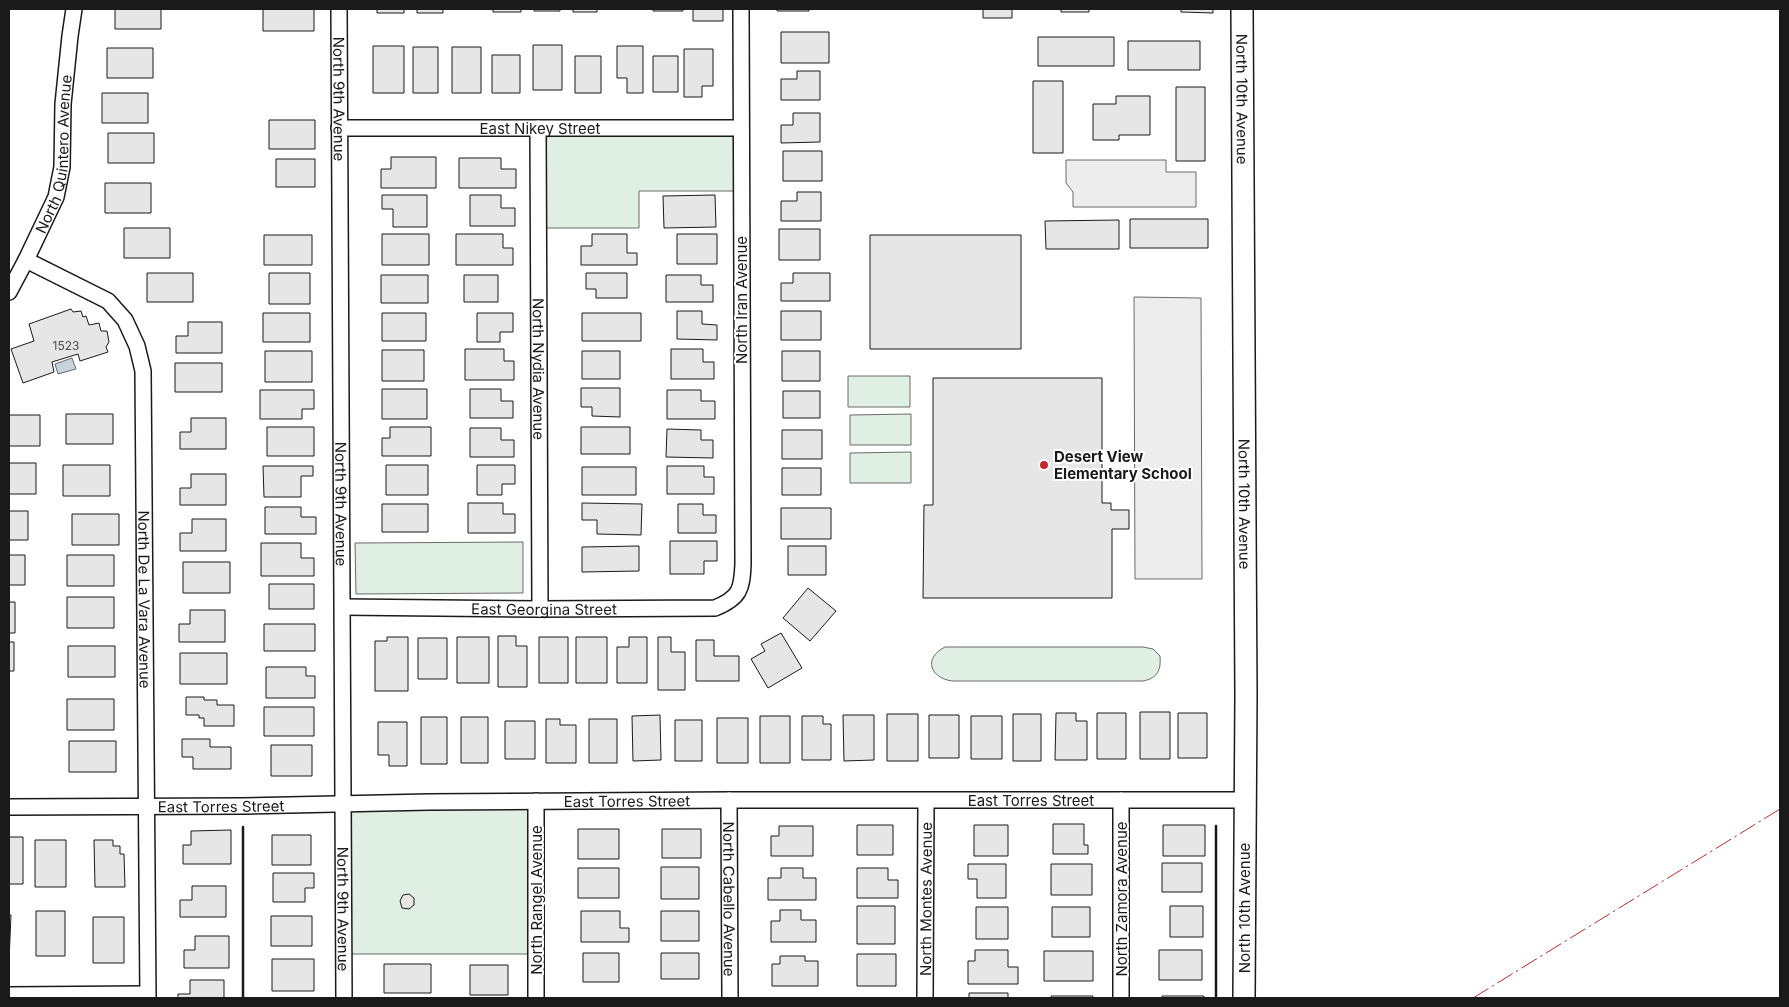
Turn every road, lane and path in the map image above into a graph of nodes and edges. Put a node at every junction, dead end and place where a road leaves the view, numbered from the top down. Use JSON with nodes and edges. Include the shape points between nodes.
{"nodes":[{"id":1,"x":74,"y":9,"type":"edge"},
{"id":2,"x":339,"y":9,"type":"edge"},
{"id":3,"x":741,"y":9,"type":"edge"},
{"id":4,"x":1242,"y":9,"type":"edge"},
{"id":5,"x":339,"y":128,"type":"junction"},
{"id":6,"x":538,"y":128,"type":"junction"},
{"id":7,"x":740,"y":128,"type":"junction"},
{"id":8,"x":26,"y":260,"type":"junction"},
{"id":9,"x":9,"y":292,"type":"edge"},
{"id":10,"x":740,"y":591,"type":"joint"},
{"id":11,"x":343,"y":607,"type":"junction"},
{"id":12,"x":540,"y":609,"type":"junction"},
{"id":13,"x":729,"y":800,"type":"junction"},
{"id":14,"x":1121,"y":800,"type":"junction"},
{"id":15,"x":1245,"y":800,"type":"junction"},
{"id":16,"x":536,"y":801,"type":"junction"},
{"id":17,"x":926,"y":801,"type":"junction"},
{"id":18,"x":343,"y":805,"type":"junction"},
{"id":19,"x":146,"y":806,"type":"junction"},
{"id":20,"x":9,"y":807,"type":"edge"},
{"id":21,"x":9,"y":995,"type":"edge"},
{"id":22,"x":148,"y":996,"type":"edge"},
{"id":23,"x":344,"y":998,"type":"edge"},
{"id":24,"x":536,"y":998,"type":"edge"},
{"id":25,"x":730,"y":998,"type":"edge"},
{"id":26,"x":925,"y":998,"type":"edge"},
{"id":27,"x":1121,"y":998,"type":"edge"},
{"id":28,"x":1244,"y":998,"type":"edge"}],
"edges":[{"from":1,"to":8,"type":"street","name":"North Quintero Avenue","via":[[63,104],[62,167],[56,197]]},
{"from":2,"to":5,"type":"street","name":"North 9th Avenue"},
{"from":3,"to":7,"type":"street","name":"North Iran Avenue"},
{"from":4,"to":15,"type":"main road","name":"North 10th Avenue"},
{"from":5,"to":6,"type":"street","name":"East Nikey Street"},
{"from":5,"to":11,"type":"street","name":"North 9th Avenue"},
{"from":6,"to":7,"type":"street","name":"East Nikey Street"},
{"from":6,"to":12,"type":"street","name":"North Nydia Avenue"},
{"from":7,"to":10,"type":"street","name":"North Iran Avenue","via":[[743,564]]},
{"from":8,"to":9,"type":"street","name":"North Quintero Avenue"},
{"from":8,"to":19,"type":"street","name":"North De La Vara Avenue","via":[[108,301],[125,320],[137,346],[143,371]]},
{"from":10,"to":12,"type":"street","name":"East Georgina Street","via":[[729,602],[715,608]]},
{"from":11,"to":12,"type":"street","name":"East Georgina Street"},
{"from":11,"to":18,"type":"street","name":"North 9th Avenue"},
{"from":13,"to":16,"type":"street","name":"East Torres Street"},
{"from":13,"to":17,"type":"street","name":"East Torres Street"},
{"from":13,"to":25,"type":"street","name":"North Cabello Avenue"},
{"from":14,"to":15,"type":"street","name":"East Torres Street"},
{"from":14,"to":17,"type":"street","name":"East Torres Street"},
{"from":14,"to":27,"type":"street","name":"North Zamora Avenue"},
{"from":15,"to":28,"type":"main road","name":"North 10th Avenue"},
{"from":16,"to":18,"type":"street","name":"East Torres Street"},
{"from":16,"to":24,"type":"street","name":"North Rangel Avenue"},
{"from":17,"to":26,"type":"street","name":"North Montes Avenue"},
{"from":18,"to":19,"type":"street","name":"East Torres Street"},
{"from":18,"to":23,"type":"street","name":"North 9th Avenue"},
{"from":19,"to":20,"type":"street","name":"East Torres Street"},
{"from":19,"to":22,"type":"street","name":"North De La Vara Avenue"},
{"from":21,"to":22,"type":"street"}]}
